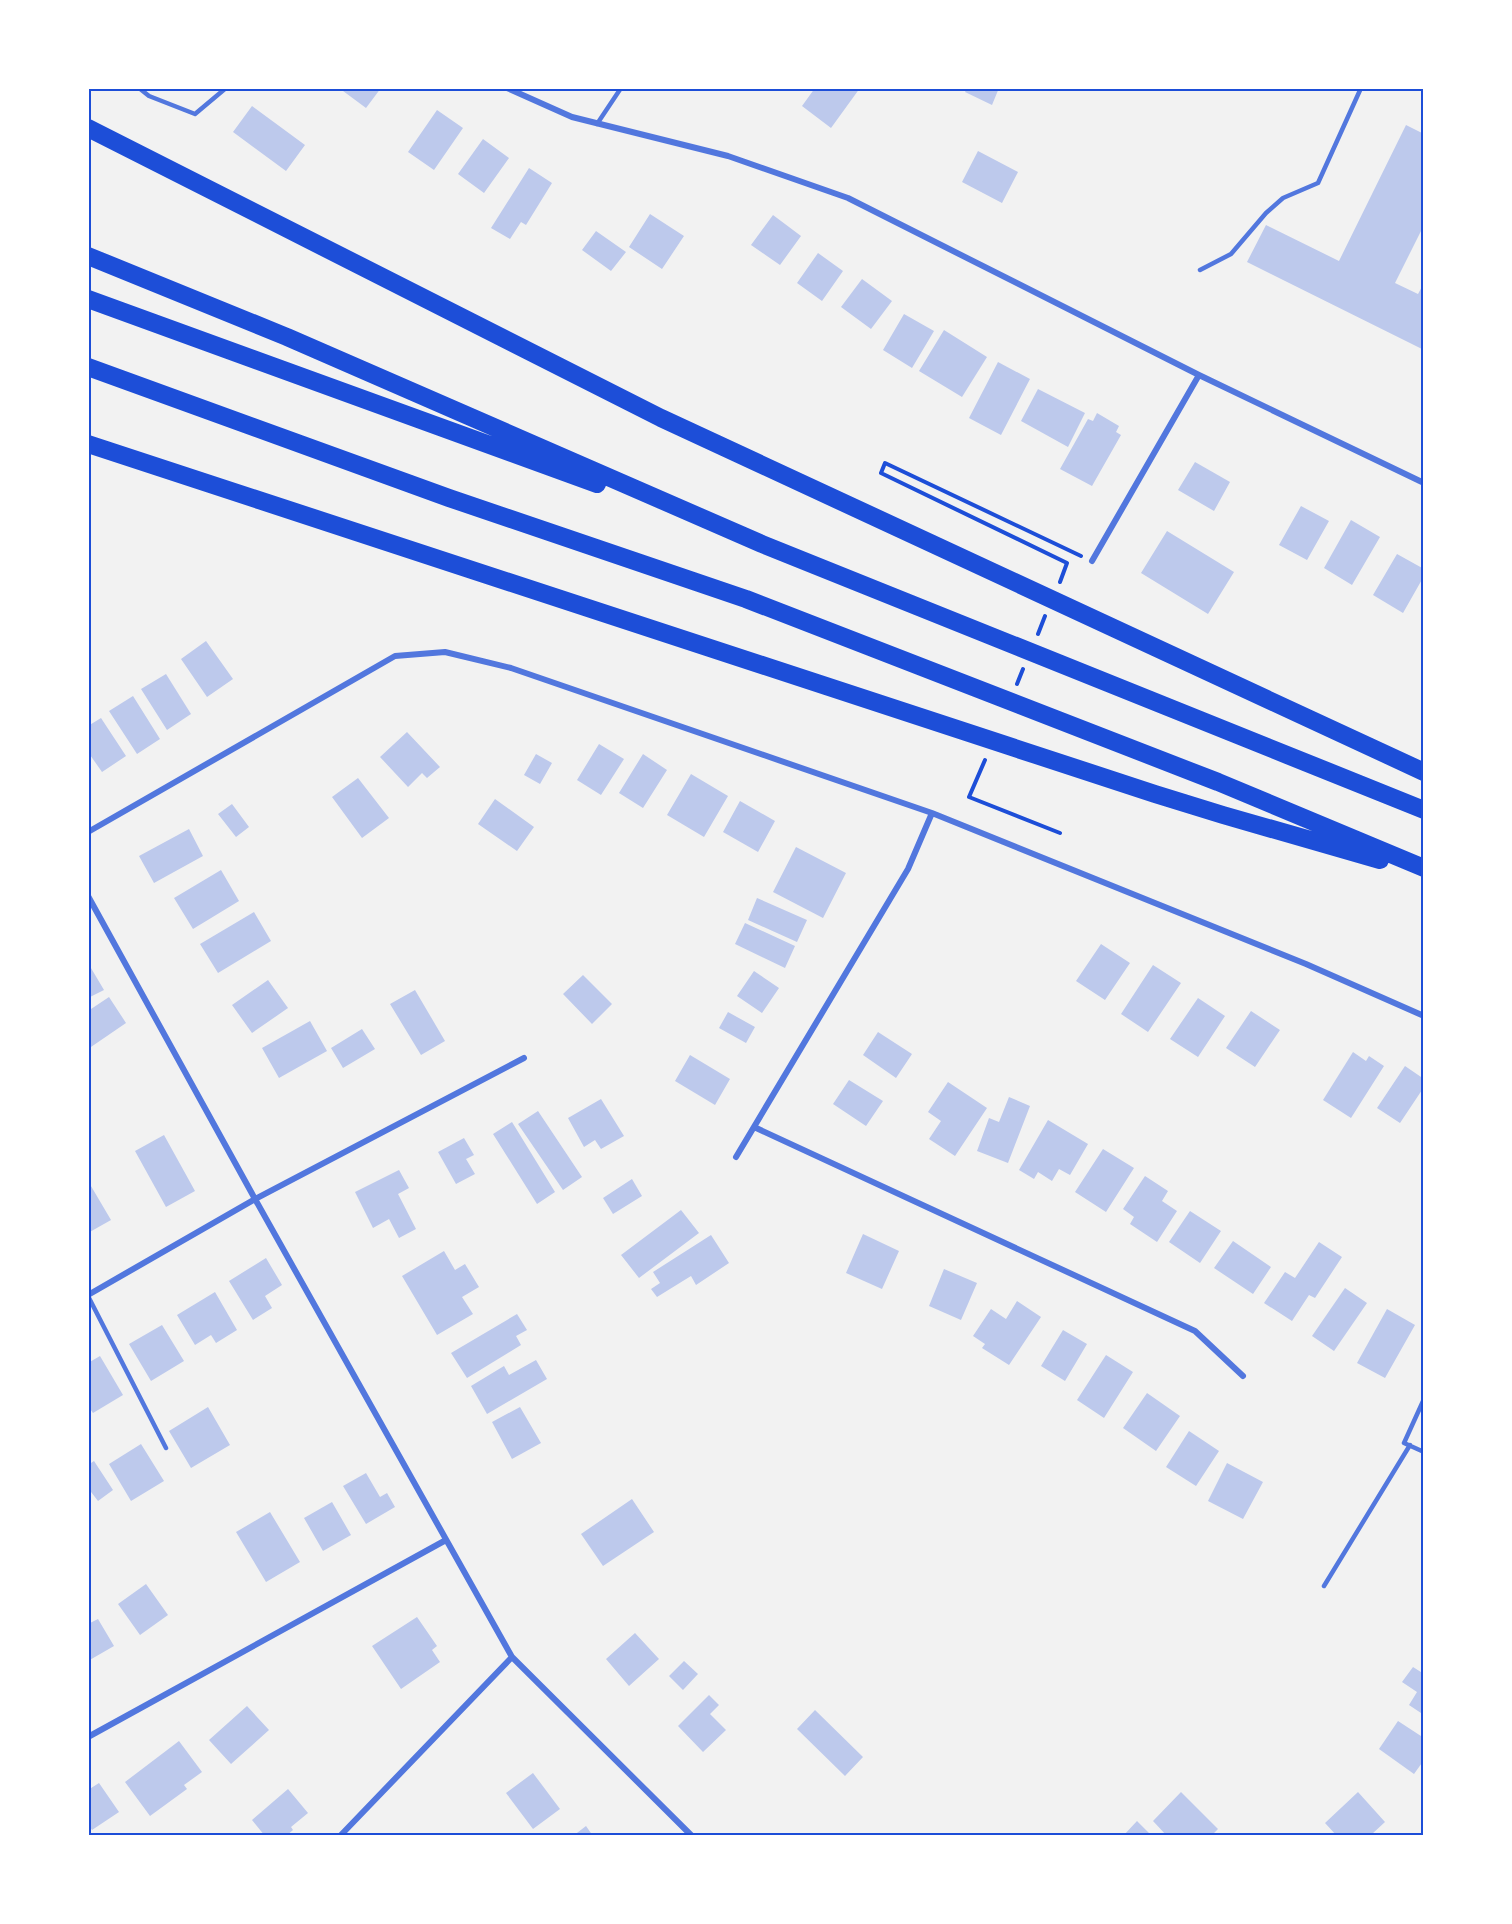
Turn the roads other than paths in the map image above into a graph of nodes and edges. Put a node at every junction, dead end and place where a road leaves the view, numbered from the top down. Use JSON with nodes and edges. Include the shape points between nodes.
{"nodes":[{"id":1,"x":139,"y":88,"type":"edge"},
{"id":2,"x":226,"y":88,"type":"edge"},
{"id":3,"x":507,"y":88,"type":"edge"},
{"id":4,"x":621,"y":88,"type":"edge"},
{"id":5,"x":1361,"y":88,"type":"edge"},
{"id":6,"x":597,"y":124,"type":"junction"},
{"id":7,"x":88,"y":128,"type":"edge"},
{"id":8,"x":88,"y":256,"type":"edge"},
{"id":9,"x":1200,"y":270,"type":"dead end"},
{"id":10,"x":88,"y":299,"type":"edge"},
{"id":11,"x":88,"y":367,"type":"edge"},
{"id":12,"x":1198,"y":375,"type":"junction"},
{"id":13,"x":88,"y":444,"type":"edge"},
{"id":14,"x":1424,"y":483,"type":"edge"},
{"id":15,"x":762,"y":544,"type":"junction"},
{"id":16,"x":1092,"y":561,"type":"road end"},
{"id":17,"x":1424,"y":772,"type":"edge"},
{"id":18,"x":1424,"y":810,"type":"edge"},
{"id":19,"x":932,"y":813,"type":"junction"},
{"id":20,"x":88,"y":832,"type":"edge"},
{"id":21,"x":1424,"y":868,"type":"edge"},
{"id":22,"x":1424,"y":873,"type":"edge"},
{"id":23,"x":88,"y":896,"type":"edge"},
{"id":24,"x":1424,"y":1016,"type":"edge"},
{"id":25,"x":524,"y":1058,"type":"dead end"},
{"id":26,"x":754,"y":1127,"type":"junction"},
{"id":27,"x":736,"y":1157,"type":"dead end"},
{"id":28,"x":255,"y":1199,"type":"junction"},
{"id":29,"x":88,"y":1295,"type":"edge"},
{"id":30,"x":1243,"y":1376,"type":"dead end"},
{"id":31,"x":1424,"y":1398,"type":"edge"},
{"id":32,"x":1410,"y":1446,"type":"junction"},
{"id":33,"x":166,"y":1448,"type":"dead end"},
{"id":34,"x":1424,"y":1452,"type":"edge"},
{"id":35,"x":446,"y":1540,"type":"junction"},
{"id":36,"x":1324,"y":1586,"type":"dead end"},
{"id":37,"x":512,"y":1657,"type":"junction"},
{"id":38,"x":88,"y":1737,"type":"edge"},
{"id":39,"x":340,"y":1836,"type":"edge"},
{"id":40,"x":692,"y":1836,"type":"edge"}],
"edges":[{"from":1,"to":2,"type":"lane","via":[[149,96],[195,114]]},
{"from":3,"to":6,"type":"street"},
{"from":4,"to":6,"type":"lane"},
{"from":5,"to":9,"type":"lane","via":[[1318,183],[1283,198],[1232,254]]},
{"from":6,"to":12,"type":"street","via":[[728,156],[848,198]]},
{"from":7,"to":17,"type":"highway","via":[[661,418]]},
{"from":8,"to":15,"type":"highway","via":[[287,337]]},
{"from":10,"to":15,"type":"highway"},
{"from":11,"to":21,"type":"highway","via":[[449,498],[746,599],[1207,777]]},
{"from":12,"to":14,"type":"street"},
{"from":12,"to":16,"type":"street"},
{"from":13,"to":22,"type":"highway","via":[[1166,798]]},
{"from":15,"to":18,"type":"highway"},
{"from":19,"to":20,"type":"street","via":[[510,668],[445,652],[395,656]]},
{"from":19,"to":24,"type":"street","via":[[1306,964]]},
{"from":19,"to":26,"type":"street","via":[[908,869]]},
{"from":23,"to":28,"type":"street"},
{"from":25,"to":28,"type":"street"},
{"from":26,"to":27,"type":"street"},
{"from":26,"to":30,"type":"street","via":[[1195,1331]]},
{"from":28,"to":29,"type":"street"},
{"from":28,"to":35,"type":"street"},
{"from":29,"to":33,"type":"lane"},
{"from":31,"to":32,"type":"lane","via":[[1404,1443]]},
{"from":32,"to":34,"type":"lane"},
{"from":32,"to":36,"type":"lane"},
{"from":35,"to":37,"type":"street"},
{"from":35,"to":38,"type":"street"},
{"from":37,"to":39,"type":"street"},
{"from":37,"to":40,"type":"street"}]}
